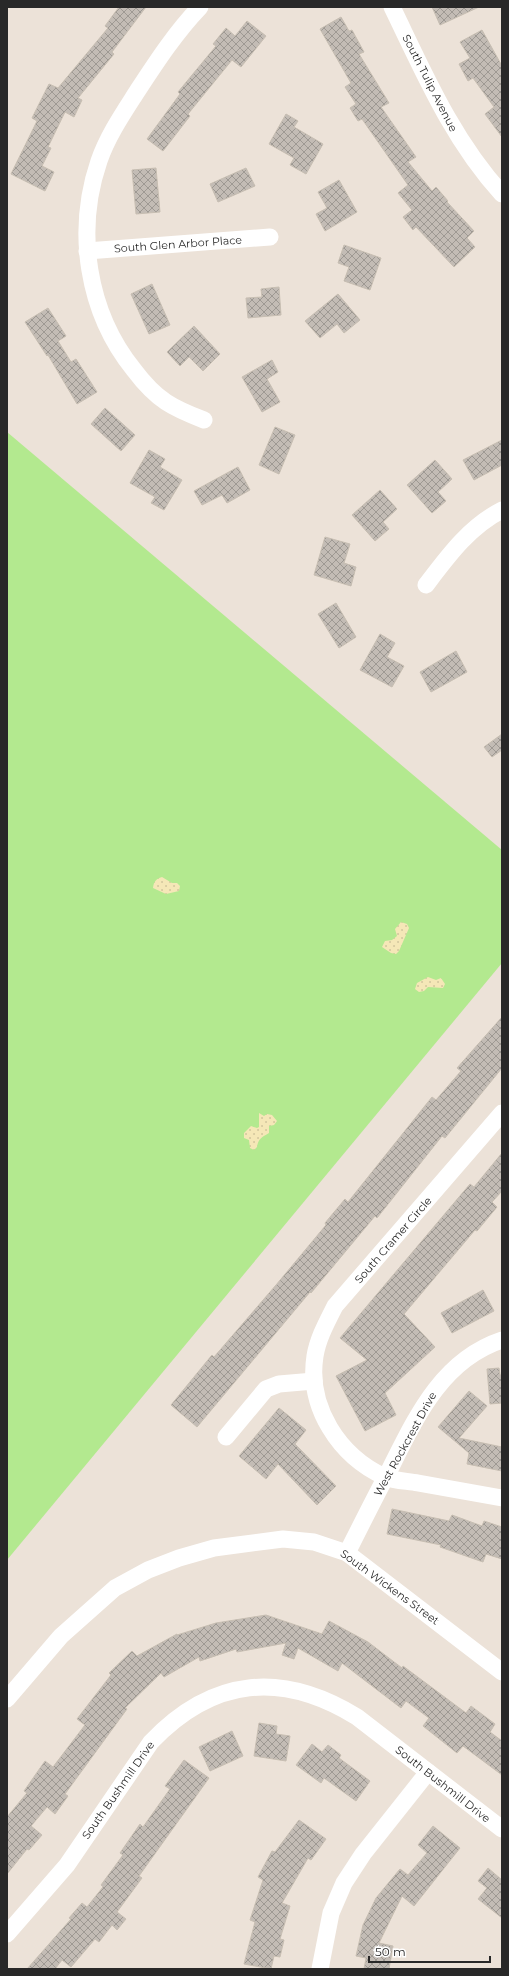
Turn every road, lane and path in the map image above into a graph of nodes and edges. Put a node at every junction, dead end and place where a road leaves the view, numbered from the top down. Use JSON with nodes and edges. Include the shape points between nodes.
{"nodes":[{"id":1,"x":200,"y":7,"type":"edge"},
{"id":2,"x":392,"y":7,"type":"edge"},
{"id":3,"x":502,"y":194,"type":"edge"},
{"id":4,"x":270,"y":237,"type":"dead end"},
{"id":5,"x":87,"y":251,"type":"junction"},
{"id":6,"x":204,"y":420,"type":"dead end"},
{"id":7,"x":502,"y":510,"type":"edge"},
{"id":8,"x":426,"y":584,"type":"dead end"},
{"id":9,"x":502,"y":1113,"type":"edge"},
{"id":10,"x":502,"y":1340,"type":"edge"},
{"id":11,"x":314,"y":1381,"type":"junction"},
{"id":12,"x":226,"y":1437,"type":"dead end"},
{"id":13,"x":386,"y":1477,"type":"junction"},
{"id":14,"x":502,"y":1498,"type":"edge"},
{"id":15,"x":346,"y":1553,"type":"junction"},
{"id":16,"x":502,"y":1672,"type":"edge"},
{"id":17,"x":7,"y":1699,"type":"edge"},
{"id":18,"x":428,"y":1772,"type":"junction"},
{"id":19,"x":502,"y":1829,"type":"edge"},
{"id":20,"x":7,"y":1934,"type":"edge"},
{"id":21,"x":320,"y":1969,"type":"edge"}],
"edges":[{"from":1,"to":5,"type":"street","via":[[155,63],[107,142],[99,160],[89,200]]},
{"from":2,"to":3,"type":"street","name":"South Tulip Avenue","via":[[444,114],[465,148]]},
{"from":4,"to":5,"type":"street","name":"South Glen Arbor Place"},
{"from":5,"to":6,"type":"street","via":[[97,300],[111,336],[122,354],[142,380],[165,402]]},
{"from":7,"to":8,"type":"street","via":[[463,538]]},
{"from":9,"to":11,"type":"street","name":"South Cramer Circle","via":[[335,1306],[322,1331],[315,1356]]},
{"from":10,"to":13,"type":"street","name":"West Rockcrest Drive","via":[[475,1353],[445,1377],[425,1403]]},
{"from":11,"to":12,"type":"street","via":[[279,1384],[266,1389]]},
{"from":11,"to":13,"type":"street","name":"South Cramer Circle","via":[[320,1408],[338,1441],[360,1462]]},
{"from":13,"to":14,"type":"street","name":"South Cramer Circle"},
{"from":13,"to":15,"type":"street","name":"West Rockcrest Drive"},
{"from":15,"to":16,"type":"street","name":"South Wickens Street"},
{"from":15,"to":17,"type":"street","name":"South Wickens Street","via":[[314,1542],[283,1539],[214,1548],[148,1570],[115,1588],[90,1608],[61,1636]]},
{"from":18,"to":19,"type":"street","name":"South Bushmill Drive"},
{"from":18,"to":20,"type":"street","name":"South Bushmill Drive","via":[[357,1717],[320,1697],[281,1687],[246,1688],[212,1697],[180,1715],[151,1742],[67,1865]]},
{"from":18,"to":21,"type":"street","via":[[344,1882],[331,1913]]}]}
